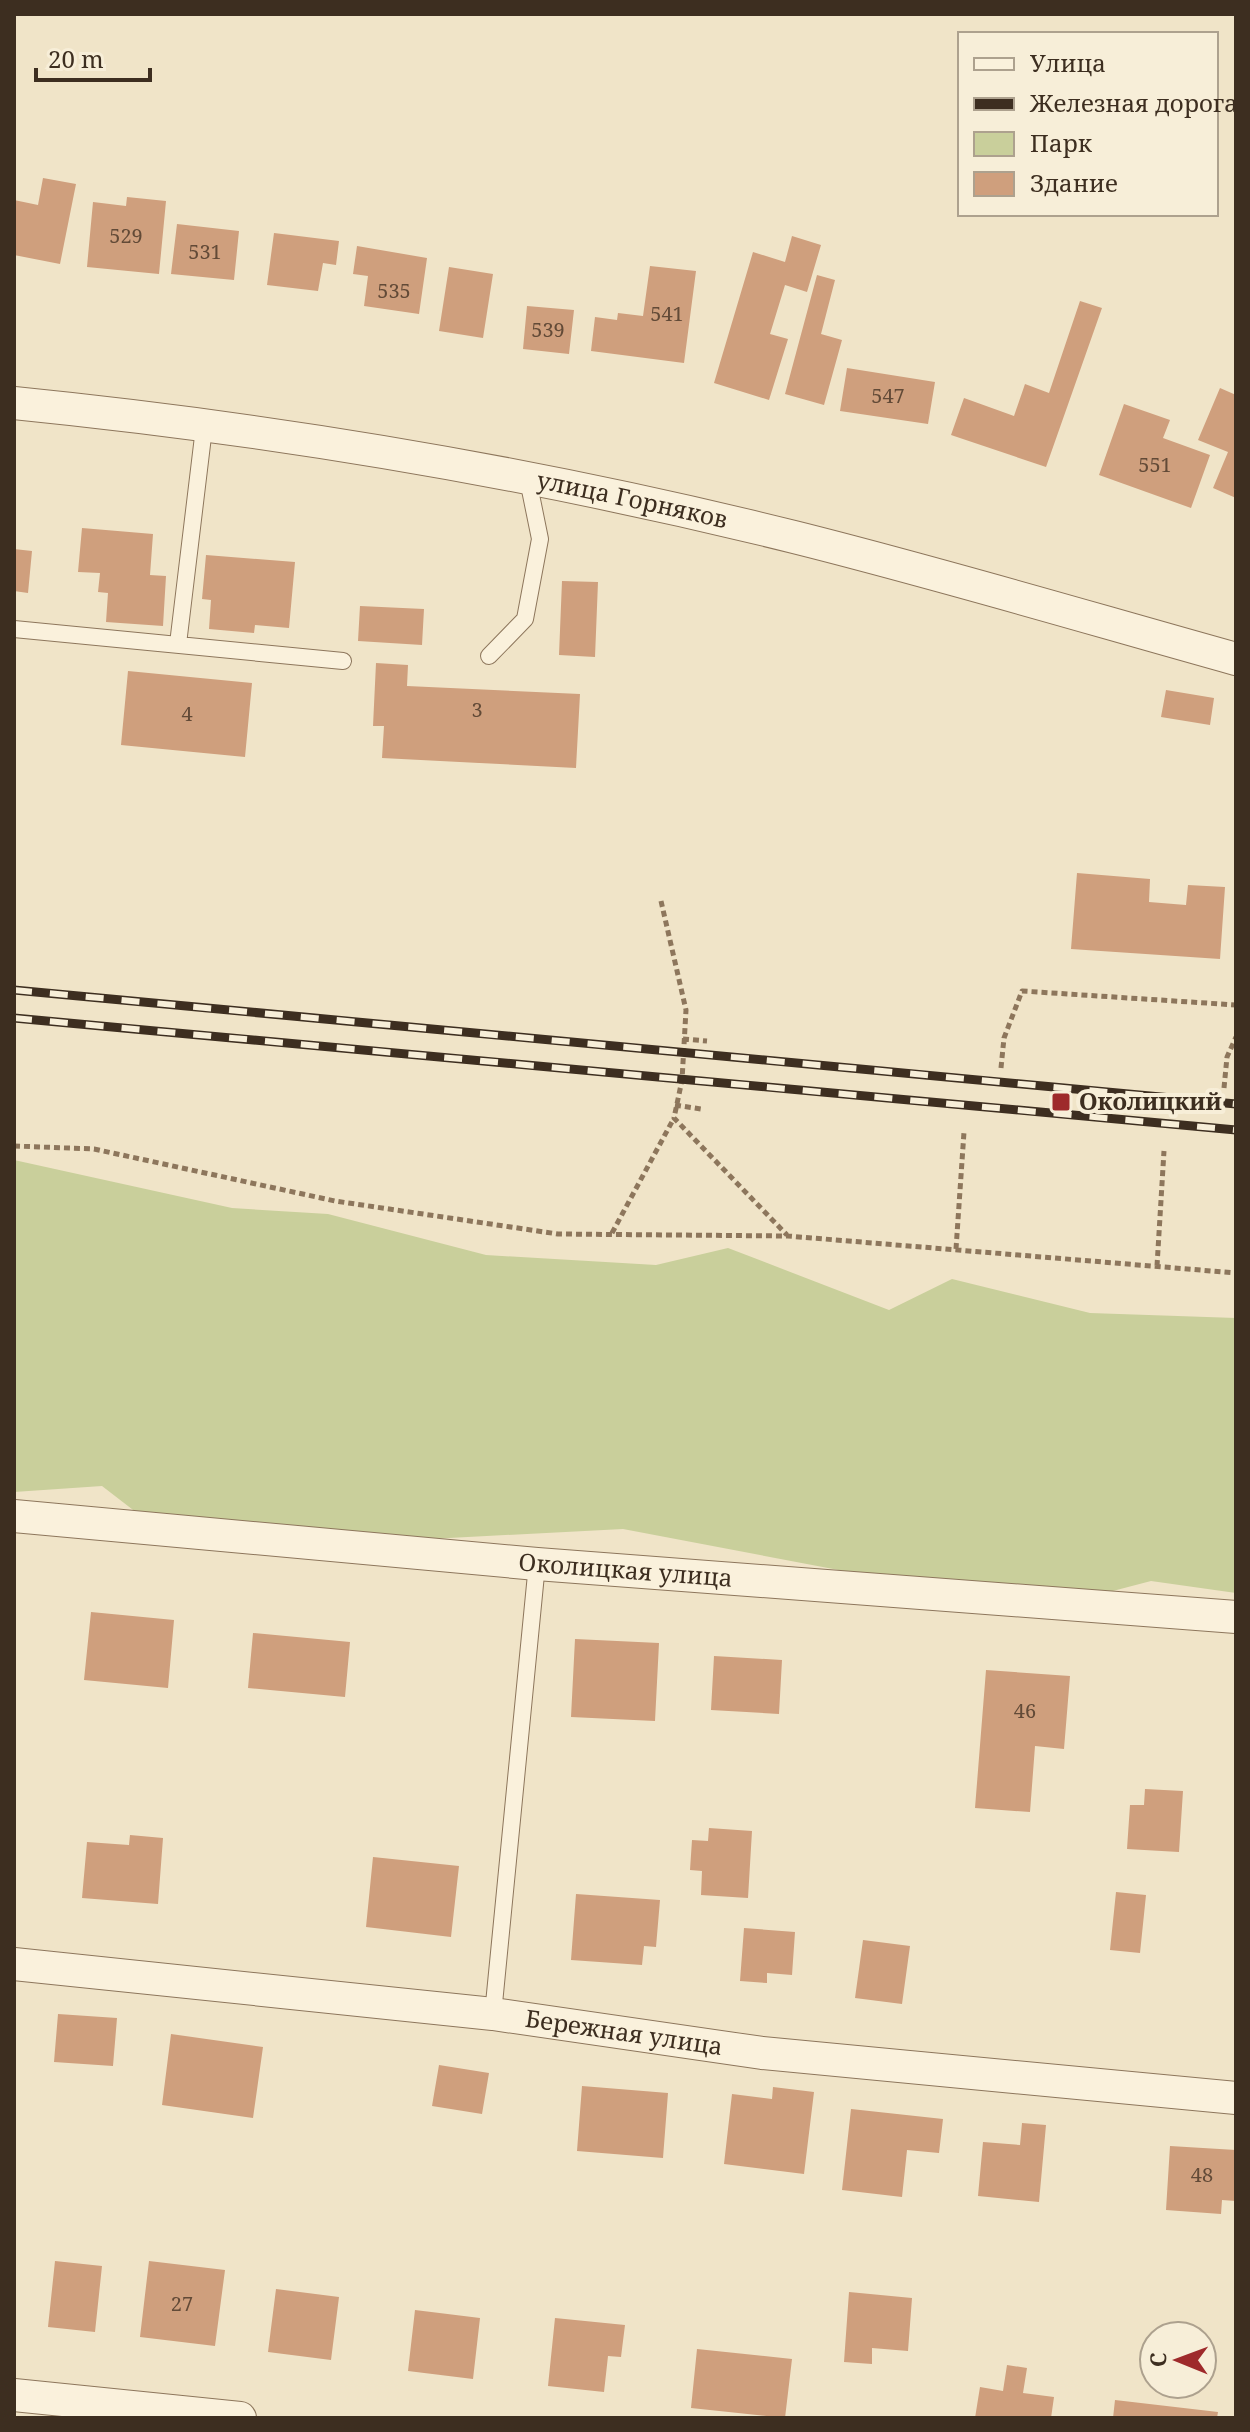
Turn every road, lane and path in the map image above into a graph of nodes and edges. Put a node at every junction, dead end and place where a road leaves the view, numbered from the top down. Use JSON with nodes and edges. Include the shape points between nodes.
{"nodes":[{"id":1,"x":14,"y":403,"type":"edge"},
{"id":2,"x":204,"y":428,"type":"junction"},
{"id":3,"x":528,"y":480,"type":"junction"},
{"id":4,"x":14,"y":629,"type":"edge"},
{"id":5,"x":178,"y":644,"type":"junction"},
{"id":6,"x":489,"y":656,"type":"dead end"},
{"id":7,"x":1236,"y":659,"type":"edge"},
{"id":8,"x":343,"y":661,"type":"dead end"},
{"id":9,"x":661,"y":901,"type":"dead end"},
{"id":10,"x":1236,"y":1005,"type":"edge"},
{"id":11,"x":1235,"y":1038,"type":"edge"},
{"id":12,"x":683,"y":1039,"type":"junction"},
{"id":13,"x":707,"y":1041,"type":"dead end"},
{"id":14,"x":1001,"y":1068,"type":"dead end"},
{"id":15,"x":1224,"y":1088,"type":"dead end"},
{"id":16,"x":675,"y":1105,"type":"junction"},
{"id":17,"x":701,"y":1109,"type":"dead end"},
{"id":18,"x":674,"y":1118,"type":"junction"},
{"id":19,"x":964,"y":1132,"type":"dead end"},
{"id":20,"x":14,"y":1146,"type":"edge"},
{"id":21,"x":1164,"y":1151,"type":"dead end"},
{"id":22,"x":611,"y":1234,"type":"junction"},
{"id":23,"x":788,"y":1236,"type":"junction"},
{"id":24,"x":956,"y":1249,"type":"junction"},
{"id":25,"x":1157,"y":1266,"type":"junction"},
{"id":26,"x":1236,"y":1273,"type":"edge"},
{"id":27,"x":14,"y":1516,"type":"edge"},
{"id":28,"x":537,"y":1564,"type":"junction"},
{"id":29,"x":1236,"y":1617,"type":"edge"},
{"id":30,"x":14,"y":1964,"type":"edge"},
{"id":31,"x":493,"y":2014,"type":"junction"},
{"id":32,"x":1236,"y":2098,"type":"edge"},
{"id":33,"x":14,"y":2395,"type":"edge"},
{"id":34,"x":240,"y":2418,"type":"edge"}],
"edges":[{"from":1,"to":2,"type":"street","name":"улица Горняков"},
{"from":2,"to":3,"type":"street","name":"улица Горняков"},
{"from":2,"to":5,"type":"lane"},
{"from":3,"to":6,"type":"lane","via":[[540,539],[525,619]]},
{"from":3,"to":7,"type":"street","name":"улица Горняков","via":[[793,537]]},
{"from":4,"to":5,"type":"lane"},
{"from":5,"to":8,"type":"lane"},
{"from":9,"to":12,"type":"path","via":[[686,1010]]},
{"from":10,"to":14,"type":"path","via":[[1022,991],[1004,1038]]},
{"from":11,"to":15,"type":"path"},
{"from":12,"to":13,"type":"path"},
{"from":12,"to":16,"type":"path"},
{"from":16,"to":17,"type":"path"},
{"from":16,"to":18,"type":"path"},
{"from":18,"to":22,"type":"path"},
{"from":18,"to":23,"type":"path"},
{"from":19,"to":24,"type":"path"},
{"from":20,"to":22,"type":"path","via":[[94,1149],[335,1201],[558,1234]]},
{"from":21,"to":25,"type":"path"},
{"from":22,"to":23,"type":"path"},
{"from":23,"to":24,"type":"path"},
{"from":24,"to":25,"type":"path"},
{"from":25,"to":26,"type":"path"},
{"from":27,"to":28,"type":"street","name":"Околицкая улица"},
{"from":28,"to":29,"type":"street","name":"Околицкая улица"},
{"from":28,"to":31,"type":"lane"},
{"from":30,"to":31,"type":"street","name":"Бережная улица"},
{"from":31,"to":32,"type":"street","name":"Бережная улица","via":[[762,2053]]},
{"from":33,"to":34,"type":"street"}]}
